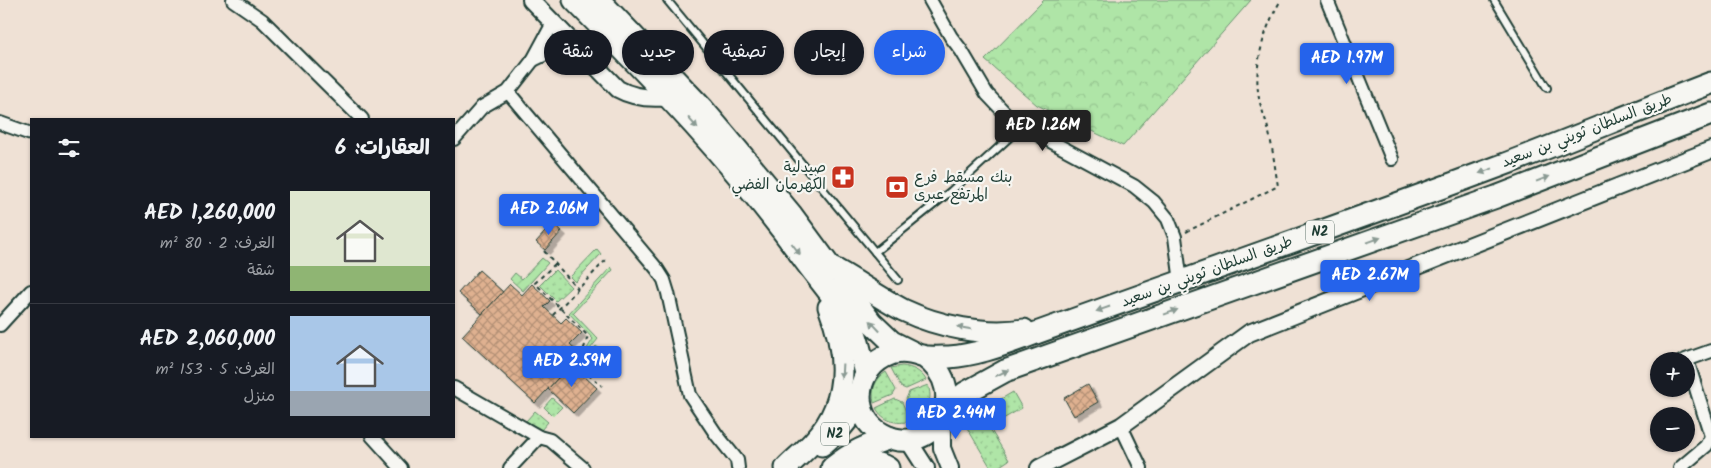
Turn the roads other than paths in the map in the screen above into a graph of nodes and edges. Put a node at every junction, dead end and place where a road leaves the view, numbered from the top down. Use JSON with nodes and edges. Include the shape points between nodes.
{"nodes":[{"id":1,"x":233,"y":0,"type":"edge"},
{"id":2,"x":531,"y":0,"type":"edge"},
{"id":3,"x":574,"y":0,"type":"edge"},
{"id":4,"x":599,"y":0,"type":"edge"},
{"id":5,"x":667,"y":0,"type":"edge"},
{"id":6,"x":930,"y":0,"type":"edge"},
{"id":7,"x":1327,"y":0,"type":"edge"},
{"id":8,"x":1494,"y":0,"type":"edge"},
{"id":9,"x":615,"y":10,"type":"edge"},
{"id":10,"x":553,"y":23,"type":"junction"},
{"id":11,"x":560,"y":30,"type":"edge"},
{"id":12,"x":544,"y":55,"type":"edge"},
{"id":13,"x":533,"y":60,"type":"junction"},
{"id":14,"x":604,"y":75,"type":"edge"},
{"id":15,"x":1711,"y":83,"type":"edge"},
{"id":16,"x":1547,"y":88,"type":"dead end"},
{"id":17,"x":508,"y":92,"type":"junction"},
{"id":18,"x":669,"y":97,"type":"junction"},
{"id":19,"x":1711,"y":114,"type":"edge"},
{"id":20,"x":361,"y":118,"type":"edge"},
{"id":21,"x":0,"y":123,"type":"edge"},
{"id":22,"x":1022,"y":126,"type":"junction"},
{"id":23,"x":30,"y":134,"type":"edge"},
{"id":24,"x":455,"y":138,"type":"edge"},
{"id":25,"x":1711,"y":150,"type":"edge"},
{"id":26,"x":1392,"y":159,"type":"dead end"},
{"id":27,"x":875,"y":252,"type":"junction"},
{"id":28,"x":822,"y":271,"type":"junction"},
{"id":29,"x":898,"y":280,"type":"dead end"},
{"id":30,"x":1181,"y":282,"type":"junction"},
{"id":31,"x":30,"y":292,"type":"edge"},
{"id":32,"x":1081,"y":317,"type":"junction"},
{"id":33,"x":0,"y":326,"type":"edge"},
{"id":34,"x":1711,"y":351,"type":"edge"},
{"id":35,"x":919,"y":355,"type":"junction"},
{"id":36,"x":1695,"y":357,"type":"edge"},
{"id":37,"x":863,"y":380,"type":"junction"},
{"id":38,"x":455,"y":389,"type":"edge"},
{"id":39,"x":1695,"y":390,"type":"edge"},
{"id":40,"x":944,"y":412,"type":"junction"},
{"id":41,"x":1121,"y":426,"type":"junction"},
{"id":42,"x":539,"y":437,"type":"junction"},
{"id":43,"x":1711,"y":437,"type":"edge"},
{"id":44,"x":374,"y":438,"type":"edge"},
{"id":45,"x":900,"y":439,"type":"junction"},
{"id":46,"x":401,"y":468,"type":"edge"},
{"id":47,"x":510,"y":468,"type":"edge"},
{"id":48,"x":583,"y":468,"type":"edge"},
{"id":49,"x":738,"y":468,"type":"edge"},
{"id":50,"x":786,"y":468,"type":"edge"},
{"id":51,"x":793,"y":468,"type":"edge"},
{"id":52,"x":832,"y":468,"type":"edge"},
{"id":53,"x":848,"y":468,"type":"edge"},
{"id":54,"x":888,"y":468,"type":"edge"},
{"id":55,"x":926,"y":468,"type":"edge"},
{"id":56,"x":950,"y":468,"type":"edge"},
{"id":57,"x":1039,"y":468,"type":"edge"},
{"id":58,"x":1141,"y":468,"type":"edge"},
{"id":59,"x":1680,"y":468,"type":"edge"}],
"edges":[{"from":1,"to":20,"type":"street","via":[[262,20]]},
{"from":2,"to":10,"type":"street"},
{"from":3,"to":18,"type":"highway"},
{"from":4,"to":9,"type":"highway"},
{"from":5,"to":27,"type":"lane"},
{"from":6,"to":22,"type":"street","via":[[987,94]]},
{"from":7,"to":26,"type":"street"},
{"from":8,"to":16,"type":"lane"},
{"from":9,"to":28,"type":"highway","via":[[792,214]]},
{"from":10,"to":11,"type":"street"},
{"from":10,"to":13,"type":"street"},
{"from":12,"to":13,"type":"street"},
{"from":13,"to":17,"type":"street"},
{"from":14,"to":18,"type":"street","via":[[623,92],[643,97]]},
{"from":15,"to":30,"type":"highway","name":"طريق السلطان ثويني بن سعيد","number":"N2","one_way":true,"via":[[1511,162]]},
{"from":17,"to":24,"type":"street","via":[[482,107]]},
{"from":17,"to":49,"type":"street","via":[[664,280],[690,395],[737,460]]},
{"from":18,"to":28,"type":"highway","one_way":true},
{"from":40,"to":19,"type":"highway","name":"طريق السلطان ثويني بن سعيد","number":"N2","one_way":true,"via":[[966,393],[1005,371],[1496,197]]},
{"from":21,"to":23,"type":"street"},
{"from":22,"to":27,"type":"lane","via":[[951,192]]},
{"from":22,"to":30,"type":"street","via":[[1146,195],[1168,219],[1176,237]]},
{"from":25,"to":41,"type":"street","via":[[1249,333]]},
{"from":27,"to":29,"type":"lane"},
{"from":32,"to":28,"type":"highway","one_way":true,"via":[[1015,331],[958,327],[904,310]]},
{"from":35,"to":28,"type":"highway","one_way":true,"via":[[892,342]]},
{"from":28,"to":37,"type":"highway","via":[[854,332],[862,354]]},
{"from":28,"to":50,"type":"highway","one_way":true,"via":[[840,341],[841,386],[828,422],[815,440]]},
{"from":30,"to":32,"type":"highway","name":"طريق السلطان ثويني بن سعيد","number":"N2","one_way":true},
{"from":31,"to":33,"type":"street"},
{"from":32,"to":35,"type":"highway","name":"طريق السلطان ثويني بن سعيد","number":"N2","via":[[986,351],[951,356]]},
{"from":34,"to":36,"type":"street"},
{"from":35,"to":37,"type":"highway","number":"N2","via":[[900,352],[887,355],[875,362]]},
{"from":35,"to":40,"type":"highway","via":[[933,363],[941,373],[947,390]]},
{"from":37,"to":45,"type":"highway","number":"N2","via":[[860,398],[866,418],[881,434]]},
{"from":37,"to":51,"type":"highway","number":"N2","via":[[852,414],[840,430]]},
{"from":38,"to":42,"type":"street"},
{"from":39,"to":43,"type":"street"},
{"from":40,"to":45,"type":"highway","number":"N2","via":[[928,432]]},
{"from":40,"to":56,"type":"street","via":[[942,448]]},
{"from":41,"to":57,"type":"street"},
{"from":41,"to":58,"type":"street"},
{"from":42,"to":47,"type":"street"},
{"from":42,"to":48,"type":"street","via":[[550,440]]},
{"from":43,"to":59,"type":"street","via":[[1706,446]]},
{"from":44,"to":46,"type":"street"},
{"from":45,"to":52,"type":"highway","number":"N2","via":[[866,446]]},
{"from":45,"to":55,"type":"street"},
{"from":53,"to":54,"type":"highway","via":[[872,462]]}]}
